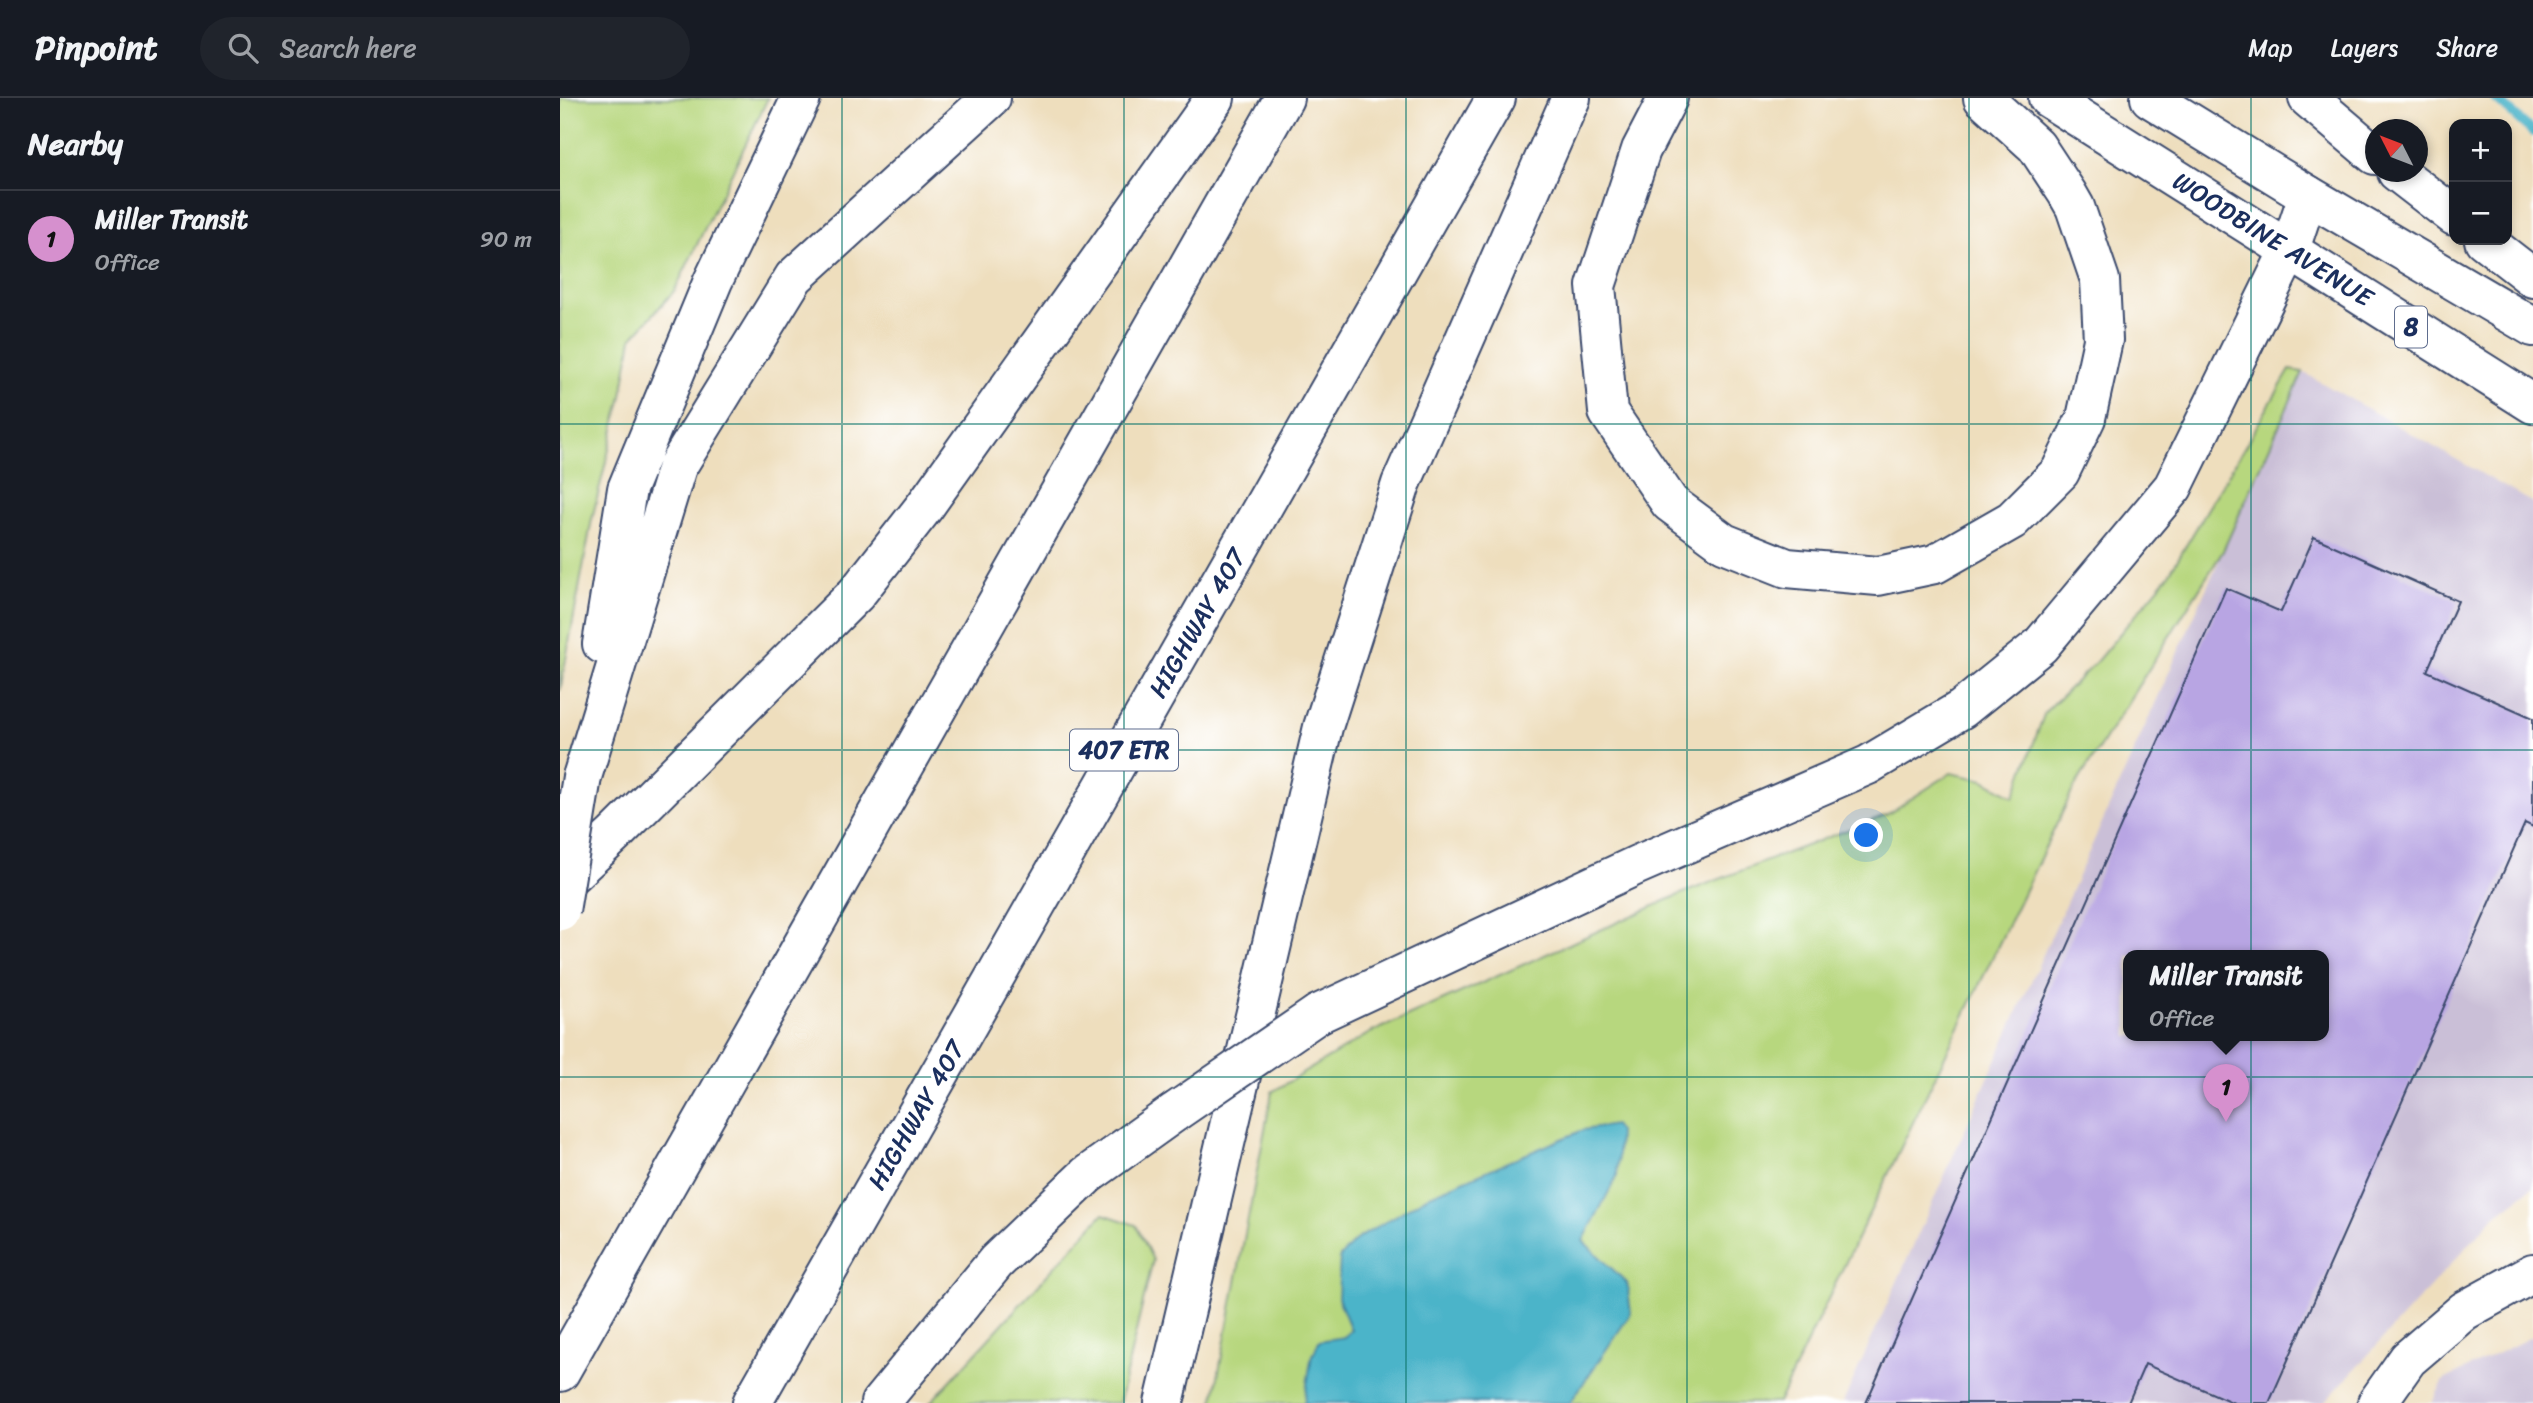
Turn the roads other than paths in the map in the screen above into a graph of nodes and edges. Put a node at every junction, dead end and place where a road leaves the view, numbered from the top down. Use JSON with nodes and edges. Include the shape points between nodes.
{"nodes":[{"id":1,"x":801,"y":98,"type":"edge"},
{"id":2,"x":991,"y":98,"type":"edge"},
{"id":3,"x":1215,"y":98,"type":"edge"},
{"id":4,"x":1284,"y":98,"type":"edge"},
{"id":5,"x":1496,"y":98,"type":"edge"},
{"id":6,"x":1571,"y":98,"type":"edge"},
{"id":7,"x":1668,"y":98,"type":"edge"},
{"id":8,"x":1983,"y":98,"type":"edge"},
{"id":9,"x":2048,"y":98,"type":"edge"},
{"id":10,"x":2150,"y":98,"type":"edge"},
{"id":11,"x":2308,"y":98,"type":"edge"},
{"id":12,"x":2365,"y":146,"type":"edge"},
{"id":13,"x":2410,"y":182,"type":"edge"},
{"id":14,"x":2308,"y":195,"type":"junction"},
{"id":15,"x":2449,"y":212,"type":"edge"},
{"id":16,"x":2490,"y":245,"type":"edge"},
{"id":17,"x":2290,"y":249,"type":"junction"},
{"id":18,"x":2533,"y":278,"type":"edge"},
{"id":19,"x":2533,"y":327,"type":"edge"},
{"id":20,"x":2533,"y":404,"type":"edge"},
{"id":21,"x":582,"y":777,"type":"junction"},
{"id":22,"x":560,"y":885,"type":"edge"},
{"id":23,"x":560,"y":911,"type":"edge"},
{"id":24,"x":2533,"y":1273,"type":"edge"},
{"id":25,"x":560,"y":1372,"type":"edge"},
{"id":26,"x":752,"y":1403,"type":"edge"},
{"id":27,"x":880,"y":1403,"type":"edge"},
{"id":28,"x":1164,"y":1403,"type":"edge"},
{"id":29,"x":2377,"y":1403,"type":"edge"}],
"edges":[{"from":1,"to":21,"type":"main road","via":[[713,282],[626,489]]},
{"from":2,"to":21,"type":"main road","via":[[794,277],[677,467]]},
{"from":3,"to":22,"type":"main road","via":[[925,506],[856,594]]},
{"from":4,"to":25,"type":"main road"},
{"from":5,"to":26,"type":"main road","name":"HIGHWAY 407","number":"407 ETR"},
{"from":6,"to":28,"type":"main road","via":[[1401,484],[1323,727]]},
{"from":7,"to":8,"type":"main road","via":[[1641,150],[1596,286],[1608,412],[1670,503],[1724,543],[1787,568],[1878,576],[1935,564],[2012,520],[2060,472],[2089,405],[2103,340],[2100,279],[2067,193],[2036,146]]},
{"from":9,"to":17,"type":"main road","name":"WOODBINE AVENUE","number":"8"},
{"from":10,"to":14,"type":"main road","number":"8"},
{"from":11,"to":12,"type":"main road"},
{"from":13,"to":15,"type":"main road"},
{"from":14,"to":17,"type":"main road"},
{"from":14,"to":19,"type":"main road","number":"8"},
{"from":16,"to":18,"type":"main road"},
{"from":17,"to":20,"type":"main road","name":"WOODBINE AVENUE","number":"8"},
{"from":17,"to":27,"type":"main road","bridge":true,"via":[[2173,487],[2040,646],[1962,709],[1868,765],[1637,865],[1318,1014],[1087,1175],[996,1262]]},
{"from":21,"to":23,"type":"main road","bridge":true},
{"from":24,"to":29,"type":"main road","via":[[2464,1311],[2408,1359]]}]}
